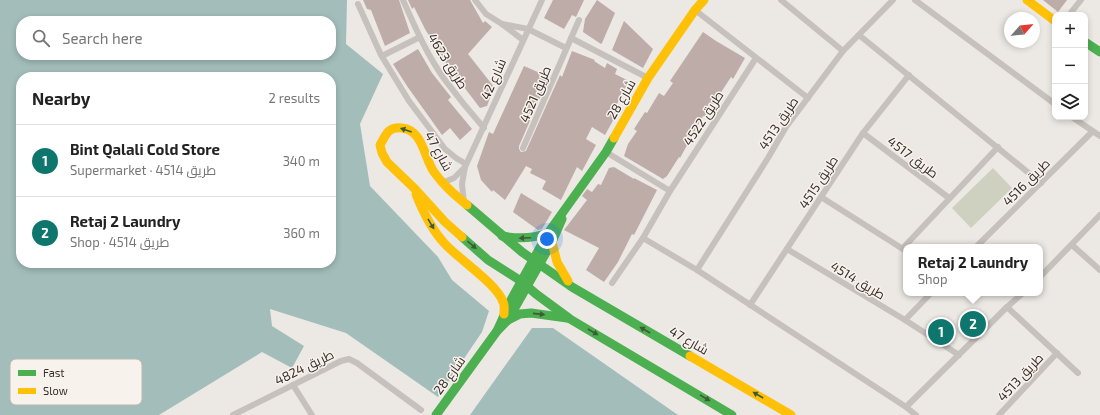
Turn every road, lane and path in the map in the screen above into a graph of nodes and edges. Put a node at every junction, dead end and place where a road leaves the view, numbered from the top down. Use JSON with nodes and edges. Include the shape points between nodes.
{"nodes":[{"id":1,"x":403,"y":0,"type":"edge"},
{"id":2,"x":475,"y":0,"type":"edge"},
{"id":3,"x":542,"y":0,"type":"edge"},
{"id":4,"x":704,"y":0,"type":"edge"},
{"id":5,"x":893,"y":0,"type":"edge"},
{"id":6,"x":915,"y":0,"type":"edge"},
{"id":7,"x":1027,"y":0,"type":"edge"},
{"id":8,"x":1081,"y":0,"type":"edge"},
{"id":9,"x":785,"y":1,"type":"edge"},
{"id":10,"x":358,"y":4,"type":"dead end"},
{"id":11,"x":695,"y":10,"type":"junction"},
{"id":12,"x":1071,"y":12,"type":"edge"},
{"id":13,"x":1052,"y":19,"type":"edge"},
{"id":14,"x":579,"y":20,"type":"dead end"},
{"id":15,"x":502,"y":24,"type":"junction"},
{"id":16,"x":528,"y":29,"type":"junction"},
{"id":17,"x":859,"y":35,"type":"junction"},
{"id":18,"x":420,"y":37,"type":"junction"},
{"id":19,"x":571,"y":38,"type":"junction"},
{"id":20,"x":523,"y":40,"type":"junction"},
{"id":21,"x":1088,"y":44,"type":"edge"},
{"id":22,"x":566,"y":48,"type":"junction"},
{"id":23,"x":843,"y":51,"type":"junction"},
{"id":24,"x":1100,"y":52,"type":"edge"},
{"id":25,"x":382,"y":56,"type":"junction"},
{"id":26,"x":756,"y":58,"type":"junction"},
{"id":27,"x":909,"y":75,"type":"junction"},
{"id":28,"x":648,"y":78,"type":"junction"},
{"id":29,"x":808,"y":98,"type":"junction"},
{"id":30,"x":1052,"y":102,"type":"edge"},
{"id":31,"x":1076,"y":120,"type":"edge"},
{"id":32,"x":484,"y":128,"type":"junction"},
{"id":33,"x":1092,"y":132,"type":"junction"},
{"id":34,"x":863,"y":133,"type":"junction"},
{"id":35,"x":1100,"y":136,"type":"edge"},
{"id":36,"x":998,"y":146,"type":"junction"},
{"id":37,"x":523,"y":148,"type":"dead end"},
{"id":38,"x":606,"y":152,"type":"junction"},
{"id":39,"x":465,"y":166,"type":"junction"},
{"id":40,"x":442,"y":183,"type":"junction"},
{"id":41,"x":1041,"y":183,"type":"junction"},
{"id":42,"x":414,"y":189,"type":"junction"},
{"id":43,"x":670,"y":191,"type":"junction"},
{"id":44,"x":821,"y":197,"type":"junction"},
{"id":45,"x":949,"y":198,"type":"junction"},
{"id":46,"x":464,"y":203,"type":"junction"},
{"id":47,"x":564,"y":212,"type":"junction"},
{"id":48,"x":1100,"y":215,"type":"edge"},
{"id":49,"x":548,"y":233,"type":"junction"},
{"id":50,"x":502,"y":236,"type":"junction"},
{"id":51,"x":643,"y":238,"type":"junction"},
{"id":52,"x":552,"y":242,"type":"junction"},
{"id":53,"x":909,"y":244,"type":"edge"},
{"id":54,"x":979,"y":244,"type":"edge"},
{"id":55,"x":1072,"y":244,"type":"junction"},
{"id":56,"x":787,"y":249,"type":"junction"},
{"id":57,"x":903,"y":249,"type":"edge"},
{"id":58,"x":536,"y":262,"type":"junction"},
{"id":59,"x":697,"y":270,"type":"junction"},
{"id":60,"x":1100,"y":270,"type":"edge"},
{"id":61,"x":1043,"y":275,"type":"edge"},
{"id":62,"x":612,"y":283,"type":"dead end"},
{"id":63,"x":524,"y":284,"type":"junction"},
{"id":64,"x":572,"y":287,"type":"junction"},
{"id":65,"x":928,"y":296,"type":"edge"},
{"id":66,"x":1020,"y":296,"type":"edge"},
{"id":67,"x":750,"y":305,"type":"junction"},
{"id":68,"x":1007,"y":307,"type":"junction"},
{"id":69,"x":506,"y":318,"type":"junction"},
{"id":70,"x":570,"y":319,"type":"junction"},
{"id":71,"x":905,"y":320,"type":"junction"},
{"id":72,"x":1056,"y":353,"type":"junction"},
{"id":73,"x":959,"y":355,"type":"junction"},
{"id":74,"x":1078,"y":373,"type":"dead end"},
{"id":75,"x":293,"y":385,"type":"junction"},
{"id":76,"x":906,"y":407,"type":"junction"},
{"id":77,"x":421,"y":410,"type":"dead end"},
{"id":78,"x":233,"y":415,"type":"edge"},
{"id":79,"x":312,"y":415,"type":"edge"},
{"id":80,"x":436,"y":415,"type":"edge"},
{"id":81,"x":732,"y":415,"type":"edge"},
{"id":82,"x":791,"y":415,"type":"edge"},
{"id":83,"x":916,"y":415,"type":"edge"},
{"id":84,"x":999,"y":415,"type":"edge"}],
"edges":[{"from":1,"to":18,"type":"street","name":"طريق 4623"},
{"from":2,"to":15,"type":"street","via":[[486,14]]},
{"from":3,"to":16,"type":"street","name":"شارع 42"},
{"from":4,"to":11,"type":"street","name":"شارع 28"},
{"from":5,"to":17,"type":"street","name":"طريق 4513"},
{"from":6,"to":30,"type":"street"},
{"from":7,"to":13,"type":"street"},
{"from":8,"to":12,"type":"street"},
{"from":9,"to":23,"type":"street"},
{"from":10,"to":25,"type":"street"},
{"from":11,"to":26,"type":"street"},
{"from":11,"to":28,"type":"street","name":"شارع 28"},
{"from":14,"to":19,"type":"street","name":"طريق 4521"},
{"from":15,"to":16,"type":"street"},
{"from":15,"to":20,"type":"street"},
{"from":16,"to":20,"type":"street","name":"شارع 42"},
{"from":16,"to":22,"type":"street"},
{"from":17,"to":23,"type":"street","name":"طريق 4513"},
{"from":17,"to":27,"type":"street"},
{"from":18,"to":25,"type":"street"},
{"from":18,"to":32,"type":"street","name":"طريق 4623","via":[[444,79]]},
{"from":19,"to":22,"type":"street","name":"طريق 4521"},
{"from":19,"to":28,"type":"street"},
{"from":20,"to":32,"type":"street","name":"شارع 42"},
{"from":21,"to":24,"type":"street"},
{"from":22,"to":37,"type":"street","name":"طريق 4521"},
{"from":23,"to":29,"type":"street","name":"طريق 4513"},
{"from":25,"to":39,"type":"street","via":[[409,101],[435,136],[445,149]]},
{"from":26,"to":29,"type":"street"},
{"from":26,"to":43,"type":"street","name":"طريق 4522"},
{"from":27,"to":34,"type":"street","name":"طريق 4515"},
{"from":27,"to":36,"type":"street"},
{"from":28,"to":38,"type":"street","name":"شارع 28"},
{"from":29,"to":59,"type":"street","name":"طريق 4513","via":[[786,126]]},
{"from":31,"to":33,"type":"street"},
{"from":32,"to":39,"type":"street","name":"شارع 42"},
{"from":33,"to":35,"type":"street"},
{"from":33,"to":41,"type":"street","name":"طريق 4516"},
{"from":34,"to":44,"type":"street","name":"طريق 4515"},
{"from":34,"to":45,"type":"street","name":"طريق 4517"},
{"from":36,"to":41,"type":"street"},
{"from":36,"to":45,"type":"street"},
{"from":38,"to":43,"type":"street"},
{"from":38,"to":47,"type":"street","name":"شارع 28"},
{"from":39,"to":40,"type":"street","name":"شارع 42","via":[[454,178]]},
{"from":39,"to":46,"type":"street","name":"شارع 42","via":[[462,184]]},
{"from":40,"to":42,"type":"street","name":"شارع 47","one_way":true,"via":[[427,159],[420,138],[406,128],[396,127],[386,132],[381,141],[382,153],[387,162]]},
{"from":40,"to":46,"type":"street","name":"شارع 47"},
{"from":41,"to":54,"type":"street","name":"طريق 4516"},
{"from":42,"to":63,"type":"street","name":"شارع 47","one_way":true,"via":[[445,222],[488,260]]},
{"from":42,"to":69,"type":"street","one_way":true,"via":[[421,208],[444,243],[497,290],[504,303]]},
{"from":43,"to":51,"type":"street","name":"طريق 4522"},
{"from":44,"to":56,"type":"street","name":"طريق 4515"},
{"from":44,"to":57,"type":"street"},
{"from":45,"to":53,"type":"street"},
{"from":46,"to":50,"type":"street","name":"شارع 47"},
{"from":47,"to":49,"type":"street","name":"شارع 28"},
{"from":47,"to":52,"type":"street","name":"شارع 28"},
{"from":48,"to":55,"type":"street"},
{"from":49,"to":50,"type":"street","one_way":true,"via":[[524,239]]},
{"from":49,"to":58,"type":"street","name":"شارع 28"},
{"from":50,"to":58,"type":"street","name":"شارع 47"},
{"from":51,"to":59,"type":"street"},
{"from":51,"to":62,"type":"street","name":"طريق 4522"},
{"from":52,"to":58,"type":"street","name":"شارع 28"},
{"from":52,"to":64,"type":"street","via":[[560,268]]},
{"from":55,"to":60,"type":"street"},
{"from":55,"to":61,"type":"street"},
{"from":56,"to":67,"type":"street","name":"طريق 4515"},
{"from":56,"to":71,"type":"street","name":"طريق 4514"},
{"from":58,"to":63,"type":"street","name":"شارع 28"},
{"from":58,"to":64,"type":"street","name":"شارع 47"},
{"from":59,"to":67,"type":"street"},
{"from":63,"to":69,"type":"street","name":"شارع 28"},
{"from":63,"to":70,"type":"street","name":"شارع 47"},
{"from":82,"to":64,"type":"street","name":"شارع 47","one_way":true},
{"from":65,"to":71,"type":"street"},
{"from":66,"to":68,"type":"street"},
{"from":67,"to":76,"type":"street"},
{"from":68,"to":72,"type":"street","name":"طريق 4513"},
{"from":68,"to":73,"type":"street"},
{"from":69,"to":70,"type":"street","one_way":true,"via":[[531,313]]},
{"from":69,"to":80,"type":"street","name":"شارع 28"},
{"from":70,"to":81,"type":"street","name":"شارع 47","one_way":true},
{"from":71,"to":73,"type":"street","name":"طريق 4514"},
{"from":72,"to":74,"type":"street","name":"طريق 4513"},
{"from":72,"to":84,"type":"street","name":"طريق 4513"},
{"from":73,"to":76,"type":"street"},
{"from":75,"to":77,"type":"street","name":"طريق 4824","via":[[349,359]]},
{"from":75,"to":78,"type":"street","name":"طريق 4824"},
{"from":75,"to":79,"type":"street"},
{"from":76,"to":83,"type":"street"}]}
